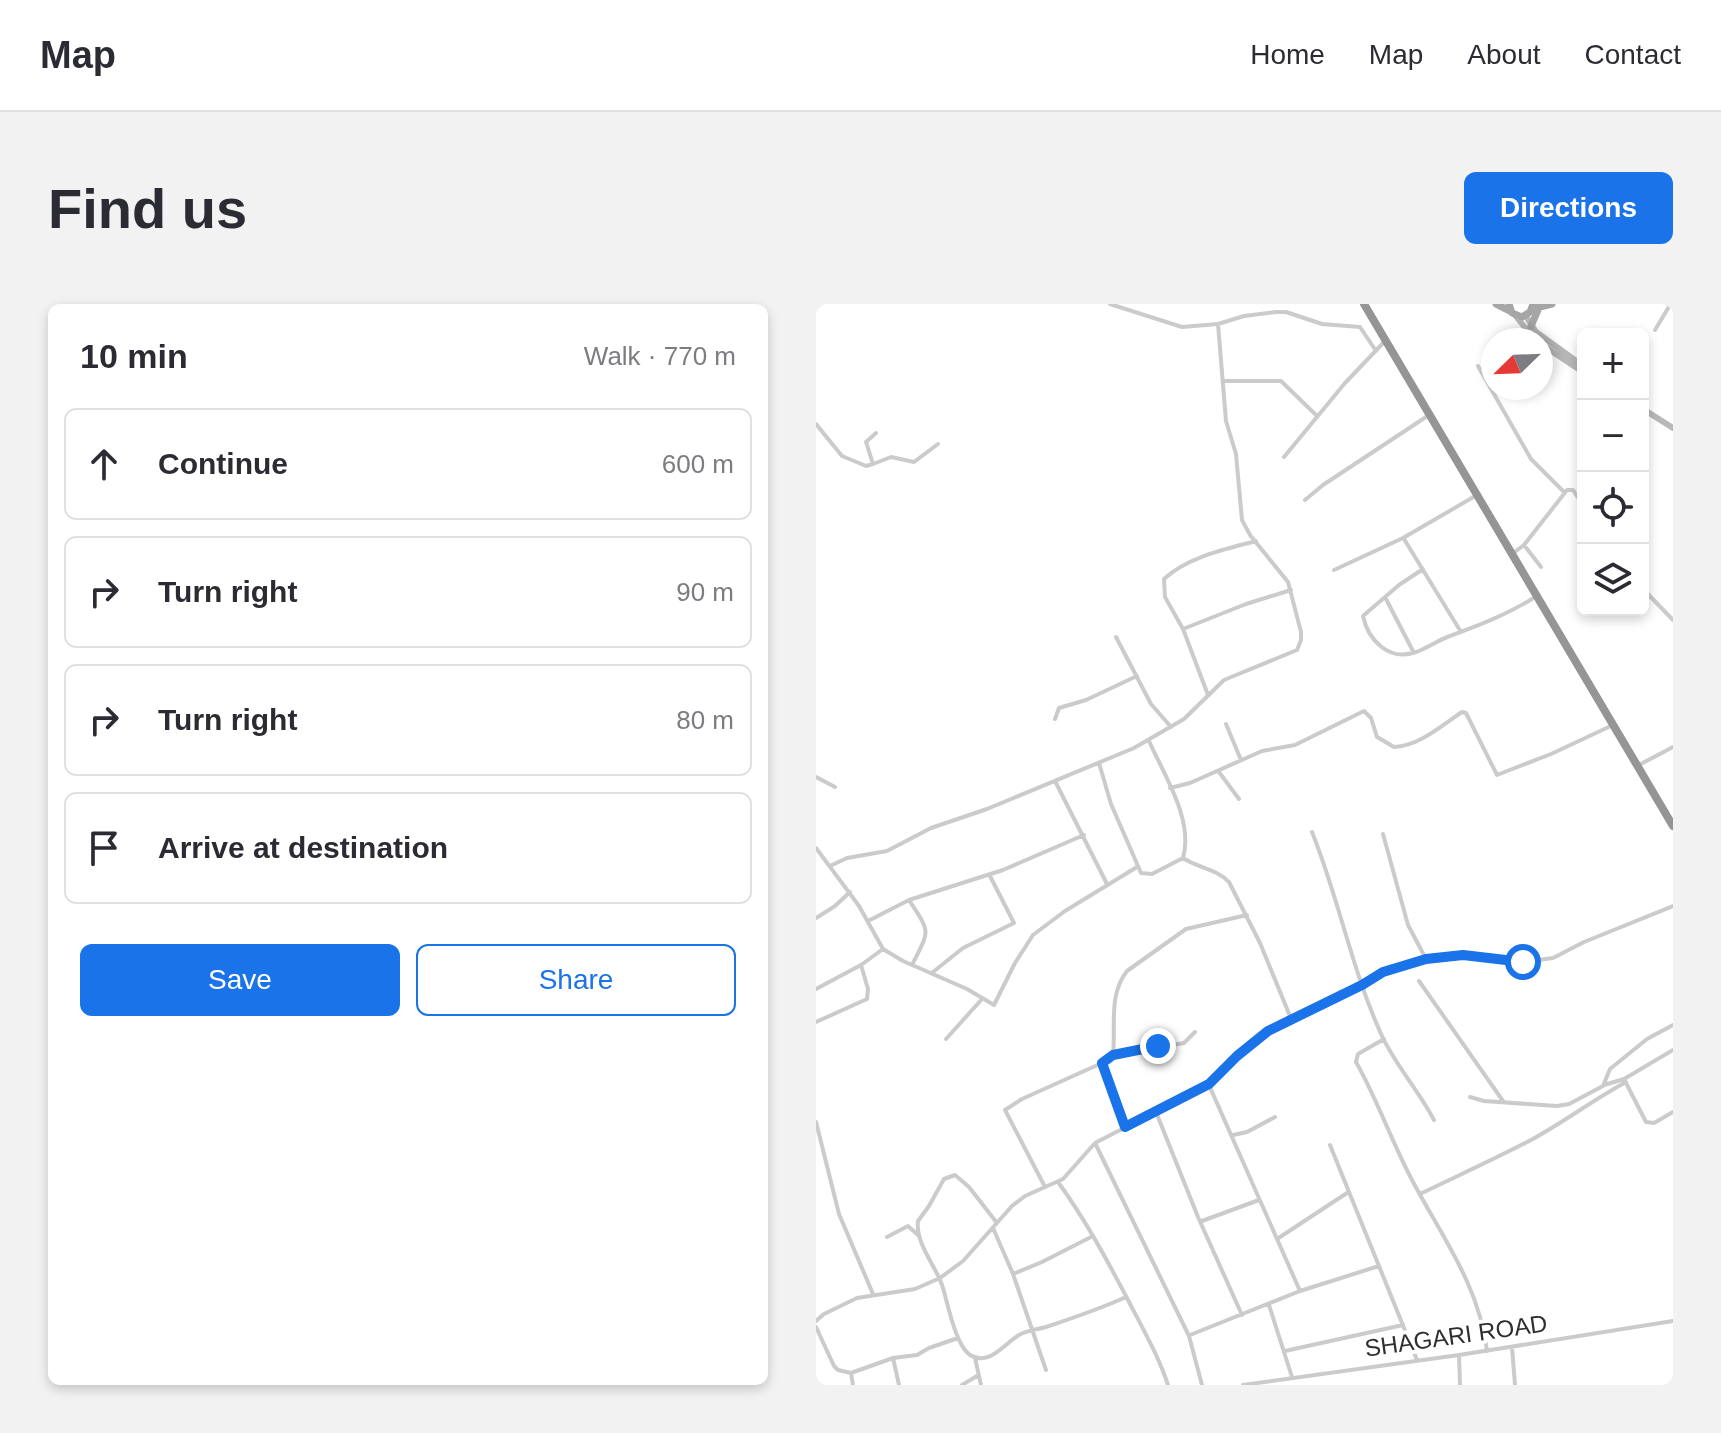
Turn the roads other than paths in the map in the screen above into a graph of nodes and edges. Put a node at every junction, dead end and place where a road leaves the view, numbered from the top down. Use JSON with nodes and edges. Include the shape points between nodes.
{"nodes":[{"id":1,"x":1110,"y":304,"type":"edge"},
{"id":2,"x":1364,"y":304,"type":"edge"},
{"id":3,"x":1496,"y":304,"type":"edge"},
{"id":4,"x":1552,"y":304,"type":"edge"},
{"id":5,"x":1670,"y":306,"type":"edge"},
{"id":6,"x":1511,"y":310,"type":"edge"},
{"id":7,"x":1532,"y":310,"type":"edge"},
{"id":8,"x":1218,"y":324,"type":"junction"},
{"id":9,"x":1531,"y":326,"type":"junction"},
{"id":10,"x":1525,"y":328,"type":"edge"},
{"id":11,"x":1655,"y":330,"type":"dead end"},
{"id":12,"x":1385,"y":341,"type":"junction"},
{"id":13,"x":1376,"y":351,"type":"junction"},
{"id":14,"x":1553,"y":351,"type":"edge"},
{"id":15,"x":1577,"y":364,"type":"edge"},
{"id":16,"x":1577,"y":365,"type":"edge"},
{"id":17,"x":1478,"y":366,"type":"dead end"},
{"id":18,"x":1223,"y":381,"type":"junction"},
{"id":19,"x":1649,"y":413,"type":"edge"},
{"id":20,"x":1429,"y":415,"type":"junction"},
{"id":21,"x":1317,"y":416,"type":"junction"},
{"id":22,"x":816,"y":424,"type":"edge"},
{"id":23,"x":1673,"y":428,"type":"edge"},
{"id":24,"x":876,"y":433,"type":"dead end"},
{"id":25,"x":938,"y":444,"type":"dead end"},
{"id":26,"x":1284,"y":457,"type":"dead end"},
{"id":27,"x":873,"y":464,"type":"junction"},
{"id":28,"x":1564,"y":492,"type":"junction"},
{"id":29,"x":1477,"y":495,"type":"junction"},
{"id":30,"x":1577,"y":496,"type":"edge"},
{"id":31,"x":1305,"y":500,"type":"dead end"},
{"id":32,"x":1403,"y":538,"type":"junction"},
{"id":33,"x":1257,"y":540,"type":"junction"},
{"id":34,"x":1524,"y":545,"type":"junction"},
{"id":35,"x":1512,"y":554,"type":"junction"},
{"id":36,"x":1541,"y":567,"type":"dead end"},
{"id":37,"x":1423,"y":569,"type":"junction"},
{"id":38,"x":1334,"y":570,"type":"dead end"},
{"id":39,"x":1291,"y":590,"type":"junction"},
{"id":40,"x":1649,"y":595,"type":"edge"},
{"id":41,"x":1536,"y":596,"type":"junction"},
{"id":42,"x":1385,"y":598,"type":"junction"},
{"id":43,"x":1673,"y":620,"type":"edge"},
{"id":44,"x":1183,"y":629,"type":"junction"},
{"id":45,"x":1461,"y":632,"type":"junction"},
{"id":46,"x":1116,"y":637,"type":"dead end"},
{"id":47,"x":1414,"y":653,"type":"junction"},
{"id":48,"x":1137,"y":676,"type":"junction"},
{"id":49,"x":1208,"y":695,"type":"junction"},
{"id":50,"x":1055,"y":719,"type":"dead end"},
{"id":51,"x":1226,"y":724,"type":"dead end"},
{"id":52,"x":1613,"y":725,"type":"junction"},
{"id":53,"x":1171,"y":727,"type":"junction"},
{"id":54,"x":1149,"y":741,"type":"junction"},
{"id":55,"x":1673,"y":747,"type":"edge"},
{"id":56,"x":1241,"y":760,"type":"junction"},
{"id":57,"x":1099,"y":763,"type":"junction"},
{"id":58,"x":1637,"y":766,"type":"junction"},
{"id":59,"x":1219,"y":771,"type":"junction"},
{"id":60,"x":816,"y":777,"type":"edge"},
{"id":61,"x":1055,"y":781,"type":"junction"},
{"id":62,"x":835,"y":787,"type":"dead end"},
{"id":63,"x":1170,"y":788,"type":"junction"},
{"id":64,"x":1239,"y":799,"type":"dead end"},
{"id":65,"x":1673,"y":826,"type":"edge"},
{"id":66,"x":1312,"y":832,"type":"dead end"},
{"id":67,"x":1383,"y":834,"type":"dead end"},
{"id":68,"x":1084,"y":835,"type":"junction"},
{"id":69,"x":816,"y":848,"type":"edge"},
{"id":70,"x":1183,"y":858,"type":"junction"},
{"id":71,"x":830,"y":866,"type":"junction"},
{"id":72,"x":1137,"y":867,"type":"junction"},
{"id":73,"x":989,"y":875,"type":"junction"},
{"id":74,"x":1107,"y":884,"type":"junction"},
{"id":75,"x":850,"y":892,"type":"junction"},
{"id":76,"x":909,"y":900,"type":"junction"},
{"id":77,"x":1673,"y":906,"type":"edge"},
{"id":78,"x":1247,"y":915,"type":"junction"},
{"id":79,"x":816,"y":918,"type":"edge"},
{"id":80,"x":868,"y":921,"type":"junction"},
{"id":81,"x":883,"y":949,"type":"junction"},
{"id":82,"x":1426,"y":959,"type":"junction"},
{"id":83,"x":861,"y":965,"type":"junction"},
{"id":84,"x":912,"y":965,"type":"junction"},
{"id":85,"x":933,"y":972,"type":"junction"},
{"id":86,"x":1419,"y":981,"type":"dead end"},
{"id":87,"x":1362,"y":985,"type":"junction"},
{"id":88,"x":816,"y":989,"type":"edge"},
{"id":89,"x":983,"y":999,"type":"junction"},
{"id":90,"x":1292,"y":1021,"type":"junction"},
{"id":91,"x":816,"y":1022,"type":"edge"},
{"id":92,"x":1673,"y":1025,"type":"edge"},
{"id":93,"x":1195,"y":1032,"type":"dead end"},
{"id":94,"x":946,"y":1039,"type":"dead end"},
{"id":95,"x":1384,"y":1039,"type":"junction"},
{"id":96,"x":1673,"y":1050,"type":"edge"},
{"id":97,"x":1113,"y":1055,"type":"junction"},
{"id":98,"x":1102,"y":1063,"type":"junction"},
{"id":99,"x":1625,"y":1080,"type":"junction"},
{"id":100,"x":1209,"y":1084,"type":"junction"},
{"id":101,"x":1603,"y":1086,"type":"junction"},
{"id":102,"x":1470,"y":1097,"type":"dead end"},
{"id":103,"x":1503,"y":1101,"type":"junction"},
{"id":104,"x":1156,"y":1112,"type":"junction"},
{"id":105,"x":1673,"y":1112,"type":"edge"},
{"id":106,"x":1275,"y":1117,"type":"dead end"},
{"id":107,"x":1434,"y":1120,"type":"dead end"},
{"id":108,"x":816,"y":1122,"type":"edge"},
{"id":109,"x":1125,"y":1127,"type":"junction"},
{"id":110,"x":1233,"y":1135,"type":"junction"},
{"id":111,"x":818,"y":1137,"type":"edge"},
{"id":112,"x":1095,"y":1143,"type":"junction"},
{"id":113,"x":1330,"y":1145,"type":"dead end"},
{"id":114,"x":1058,"y":1182,"type":"junction"},
{"id":115,"x":1045,"y":1187,"type":"junction"},
{"id":116,"x":1347,"y":1193,"type":"junction"},
{"id":117,"x":1420,"y":1194,"type":"junction"},
{"id":118,"x":1259,"y":1200,"type":"junction"},
{"id":119,"x":1201,"y":1221,"type":"junction"},
{"id":120,"x":997,"y":1223,"type":"junction"},
{"id":121,"x":993,"y":1228,"type":"junction"},
{"id":122,"x":1093,"y":1236,"type":"junction"},
{"id":123,"x":887,"y":1237,"type":"dead end"},
{"id":124,"x":919,"y":1237,"type":"junction"},
{"id":125,"x":1277,"y":1239,"type":"junction"},
{"id":126,"x":1379,"y":1266,"type":"junction"},
{"id":127,"x":1013,"y":1274,"type":"junction"},
{"id":128,"x":940,"y":1278,"type":"junction"},
{"id":129,"x":1300,"y":1291,"type":"junction"},
{"id":130,"x":873,"y":1294,"type":"junction"},
{"id":131,"x":1126,"y":1297,"type":"junction"},
{"id":132,"x":1269,"y":1305,"type":"junction"},
{"id":133,"x":1242,"y":1315,"type":"junction"},
{"id":134,"x":1673,"y":1321,"type":"edge"},
{"id":135,"x":816,"y":1324,"type":"edge"},
{"id":136,"x":1403,"y":1325,"type":"junction"},
{"id":137,"x":1034,"y":1331,"type":"junction"},
{"id":138,"x":1189,"y":1336,"type":"junction"},
{"id":139,"x":958,"y":1338,"type":"junction"},
{"id":140,"x":1512,"y":1347,"type":"junction"},
{"id":141,"x":1285,"y":1351,"type":"junction"},
{"id":142,"x":1487,"y":1351,"type":"junction"},
{"id":143,"x":1459,"y":1355,"type":"junction"},
{"id":144,"x":893,"y":1358,"type":"junction"},
{"id":145,"x":975,"y":1358,"type":"junction"},
{"id":146,"x":1417,"y":1360,"type":"junction"},
{"id":147,"x":1046,"y":1370,"type":"dead end"},
{"id":148,"x":851,"y":1373,"type":"junction"},
{"id":149,"x":978,"y":1376,"type":"junction"},
{"id":150,"x":1292,"y":1377,"type":"junction"},
{"id":151,"x":853,"y":1385,"type":"edge"},
{"id":152,"x":899,"y":1385,"type":"edge"},
{"id":153,"x":962,"y":1385,"type":"edge"},
{"id":154,"x":981,"y":1385,"type":"edge"},
{"id":155,"x":1168,"y":1385,"type":"edge"},
{"id":156,"x":1202,"y":1385,"type":"edge"},
{"id":157,"x":1243,"y":1385,"type":"edge"},
{"id":158,"x":1460,"y":1385,"type":"edge"},
{"id":159,"x":1515,"y":1385,"type":"edge"}],
"edges":[{"from":1,"to":8,"type":"street","via":[[1174,326]]},
{"from":2,"to":12,"type":"highway"},
{"from":3,"to":6,"type":"main road"},
{"from":4,"to":7,"type":"main road"},
{"from":5,"to":11,"type":"street"},
{"from":6,"to":7,"type":"main road"},
{"from":6,"to":10,"type":"main road"},
{"from":7,"to":9,"type":"main road"},
{"from":7,"to":9,"type":"main road"},
{"from":8,"to":13,"type":"street","via":[[1286,312],[1322,324],[1360,327]]},
{"from":8,"to":18,"type":"street"},
{"from":9,"to":15,"type":"main road"},
{"from":12,"to":13,"type":"street"},
{"from":12,"to":20,"type":"highway"},
{"from":13,"to":21,"type":"street"},
{"from":14,"to":16,"type":"main road"},
{"from":17,"to":28,"type":"street","via":[[1531,459]]},
{"from":18,"to":21,"type":"street","via":[[1281,381]]},
{"from":18,"to":33,"type":"street","via":[[1241,514]]},
{"from":19,"to":23,"type":"main road"},
{"from":20,"to":29,"type":"highway"},
{"from":20,"to":31,"type":"street"},
{"from":21,"to":26,"type":"street"},
{"from":22,"to":27,"type":"street","via":[[842,456]]},
{"from":24,"to":27,"type":"street","via":[[866,442]]},
{"from":25,"to":27,"type":"street","via":[[914,462],[891,457]]},
{"from":28,"to":30,"type":"street","via":[[1573,490]]},
{"from":28,"to":34,"type":"street"},
{"from":29,"to":32,"type":"street"},
{"from":29,"to":35,"type":"highway"},
{"from":32,"to":37,"type":"street"},
{"from":32,"to":38,"type":"street"},
{"from":33,"to":39,"type":"street"},
{"from":33,"to":44,"type":"street","via":[[1203,557],[1164,579],[1165,597]]},
{"from":34,"to":35,"type":"street"},
{"from":34,"to":36,"type":"street"},
{"from":35,"to":41,"type":"highway"},
{"from":37,"to":42,"type":"street"},
{"from":37,"to":45,"type":"street"},
{"from":39,"to":44,"type":"street"},
{"from":39,"to":49,"type":"street","via":[[1301,632],[1297,650],[1224,680]]},
{"from":40,"to":43,"type":"street"},
{"from":41,"to":45,"type":"street"},
{"from":41,"to":52,"type":"highway"},
{"from":42,"to":47,"type":"street"},
{"from":42,"to":47,"type":"street","via":[[1363,616],[1369,635],[1380,648]]},
{"from":44,"to":49,"type":"street"},
{"from":45,"to":47,"type":"street"},
{"from":46,"to":48,"type":"street"},
{"from":48,"to":50,"type":"street","via":[[1059,708]]},
{"from":48,"to":53,"type":"street"},
{"from":49,"to":53,"type":"street"},
{"from":51,"to":56,"type":"street"},
{"from":52,"to":56,"type":"street","via":[[1499,775],[1462,712],[1404,747],[1379,738],[1364,711],[1295,745]]},
{"from":52,"to":58,"type":"highway"},
{"from":53,"to":54,"type":"street"},
{"from":54,"to":57,"type":"street"},
{"from":54,"to":63,"type":"street"},
{"from":55,"to":58,"type":"street"},
{"from":56,"to":59,"type":"street"},
{"from":57,"to":61,"type":"street"},
{"from":57,"to":72,"type":"street"},
{"from":58,"to":65,"type":"highway"},
{"from":59,"to":63,"type":"street"},
{"from":59,"to":64,"type":"street"},
{"from":60,"to":62,"type":"street"},
{"from":61,"to":68,"type":"street"},
{"from":61,"to":71,"type":"street","via":[[931,828],[887,851]]},
{"from":63,"to":70,"type":"street","via":[[1186,835]]},
{"from":66,"to":87,"type":"street"},
{"from":67,"to":82,"type":"street","via":[[1408,925]]},
{"from":68,"to":73,"type":"street"},
{"from":68,"to":74,"type":"street"},
{"from":69,"to":71,"type":"street"},
{"from":70,"to":72,"type":"street","via":[[1146,875]]},
{"from":70,"to":78,"type":"street","via":[[1223,875]]},
{"from":71,"to":75,"type":"street"},
{"from":72,"to":74,"type":"street"},
{"from":73,"to":76,"type":"street"},
{"from":73,"to":85,"type":"street","via":[[1014,923],[963,948]]},
{"from":74,"to":89,"type":"street","via":[[1033,935],[996,1004]]},
{"from":75,"to":79,"type":"street"},
{"from":75,"to":80,"type":"street"},
{"from":76,"to":80,"type":"street"},
{"from":76,"to":84,"type":"street","via":[[927,932]]},
{"from":77,"to":82,"type":"street","via":[[1553,958]]},
{"from":78,"to":90,"type":"street"},
{"from":78,"to":97,"type":"street","via":[[1186,929],[1127,971],[1113,1009]]},
{"from":80,"to":81,"type":"street"},
{"from":81,"to":83,"type":"street"},
{"from":81,"to":84,"type":"street"},
{"from":82,"to":87,"type":"street","via":[[1383,972]]},
{"from":83,"to":88,"type":"street"},
{"from":83,"to":91,"type":"street","via":[[867,999]]},
{"from":84,"to":85,"type":"street"},
{"from":85,"to":89,"type":"street"},
{"from":86,"to":103,"type":"street"},
{"from":87,"to":90,"type":"street"},
{"from":87,"to":95,"type":"street"},
{"from":89,"to":94,"type":"street"},
{"from":90,"to":100,"type":"street","via":[[1259,1039]]},
{"from":92,"to":101,"type":"street","via":[[1610,1069]]},
{"from":93,"to":97,"type":"street","via":[[1184,1043]]},
{"from":95,"to":107,"type":"street"},
{"from":95,"to":117,"type":"street","via":[[1358,1054],[1356,1062]]},
{"from":96,"to":99,"type":"street"},
{"from":97,"to":98,"type":"street"},
{"from":98,"to":109,"type":"street"},
{"from":98,"to":115,"type":"street","via":[[1005,1110]]},
{"from":99,"to":101,"type":"street"},
{"from":99,"to":105,"type":"street","via":[[1646,1122]]},
{"from":99,"to":117,"type":"street","via":[[1528,1142]]},
{"from":100,"to":104,"type":"street"},
{"from":100,"to":110,"type":"street"},
{"from":101,"to":103,"type":"street","via":[[1563,1106]]},
{"from":102,"to":103,"type":"street"},
{"from":104,"to":109,"type":"street"},
{"from":104,"to":119,"type":"street"},
{"from":106,"to":110,"type":"street"},
{"from":108,"to":111,"type":"street"},
{"from":109,"to":112,"type":"street"},
{"from":110,"to":118,"type":"street"},
{"from":111,"to":130,"type":"street","via":[[839,1214]]},
{"from":112,"to":114,"type":"street"},
{"from":112,"to":138,"type":"street"},
{"from":113,"to":116,"type":"street"},
{"from":114,"to":115,"type":"street"},
{"from":114,"to":122,"type":"street"},
{"from":115,"to":120,"type":"street","via":[[1025,1196]]},
{"from":116,"to":125,"type":"street"},
{"from":116,"to":126,"type":"street"},
{"from":117,"to":142,"type":"street","via":[[1471,1286]]},
{"from":118,"to":119,"type":"street"},
{"from":118,"to":125,"type":"street"},
{"from":119,"to":133,"type":"street"},
{"from":120,"to":121,"type":"street"},
{"from":120,"to":124,"type":"street","via":[[955,1175],[944,1179],[918,1221]]},
{"from":121,"to":127,"type":"street"},
{"from":121,"to":128,"type":"street"},
{"from":122,"to":127,"type":"street"},
{"from":122,"to":131,"type":"street"},
{"from":123,"to":124,"type":"street","via":[[908,1226]]},
{"from":124,"to":128,"type":"street"},
{"from":125,"to":129,"type":"street"},
{"from":126,"to":129,"type":"street"},
{"from":126,"to":136,"type":"street"},
{"from":127,"to":137,"type":"street"},
{"from":128,"to":130,"type":"street","via":[[915,1289]]},
{"from":128,"to":139,"type":"street"},
{"from":129,"to":132,"type":"street"},
{"from":130,"to":135,"type":"street","via":[[838,1306]]},
{"from":131,"to":137,"type":"street"},
{"from":131,"to":155,"type":"street"},
{"from":132,"to":133,"type":"street"},
{"from":132,"to":141,"type":"street"},
{"from":133,"to":138,"type":"street"},
{"from":134,"to":140,"type":"street","name":"SHAGARI ROAD"},
{"from":135,"to":148,"type":"street","via":[[834,1366]]},
{"from":136,"to":141,"type":"street"},
{"from":136,"to":146,"type":"street"},
{"from":137,"to":145,"type":"street","via":[[1018,1335],[988,1357]]},
{"from":137,"to":147,"type":"street"},
{"from":138,"to":156,"type":"street"},
{"from":139,"to":144,"type":"street","via":[[917,1355]]},
{"from":139,"to":145,"type":"street"},
{"from":140,"to":142,"type":"street","name":"SHAGARI ROAD"},
{"from":140,"to":159,"type":"street"},
{"from":141,"to":150,"type":"street"},
{"from":142,"to":143,"type":"street","name":"SHAGARI ROAD"},
{"from":143,"to":146,"type":"street","name":"SHAGARI ROAD"},
{"from":143,"to":158,"type":"street"},
{"from":144,"to":148,"type":"street"},
{"from":144,"to":152,"type":"street"},
{"from":145,"to":149,"type":"street"},
{"from":146,"to":150,"type":"street","name":"SHAGARI ROAD"},
{"from":148,"to":151,"type":"street"},
{"from":149,"to":153,"type":"street"},
{"from":149,"to":154,"type":"street"},
{"from":150,"to":157,"type":"street","name":"SHAGARI ROAD"}]}
